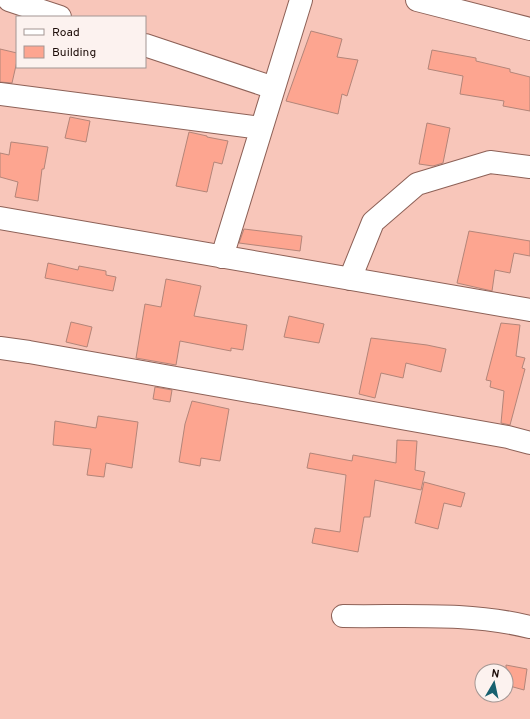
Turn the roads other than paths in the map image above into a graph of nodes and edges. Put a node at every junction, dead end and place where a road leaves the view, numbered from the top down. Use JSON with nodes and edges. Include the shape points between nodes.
{"nodes":[{"id":1,"x":9,"y":0,"type":"edge"},
{"id":2,"x":301,"y":0,"type":"edge"},
{"id":3,"x":418,"y":0,"type":"edge"},
{"id":4,"x":57,"y":16,"type":"edge"},
{"id":5,"x":530,"y":29,"type":"edge"},
{"id":6,"x":146,"y":45,"type":"edge"},
{"id":7,"x":274,"y":88,"type":"junction"},
{"id":8,"x":0,"y":94,"type":"edge"},
{"id":9,"x":261,"y":128,"type":"junction"},
{"id":10,"x":530,"y":167,"type":"edge"},
{"id":11,"x":0,"y":218,"type":"edge"},
{"id":12,"x":222,"y":257,"type":"junction"},
{"id":13,"x":350,"y":279,"type":"junction"},
{"id":14,"x":530,"y":310,"type":"edge"},
{"id":15,"x":0,"y":348,"type":"edge"},
{"id":16,"x":530,"y":443,"type":"edge"},
{"id":17,"x":343,"y":616,"type":"dead end"},
{"id":18,"x":530,"y":627,"type":"edge"}],
"edges":[{"from":1,"to":4,"type":"street"},
{"from":2,"to":7,"type":"street"},
{"from":3,"to":5,"type":"street"},
{"from":6,"to":7,"type":"street"},
{"from":7,"to":9,"type":"street"},
{"from":8,"to":9,"type":"street"},
{"from":9,"to":12,"type":"street"},
{"from":10,"to":13,"type":"street","via":[[490,162],[417,184],[373,222]]},
{"from":11,"to":12,"type":"street"},
{"from":12,"to":13,"type":"street"},
{"from":13,"to":14,"type":"street"},
{"from":15,"to":16,"type":"street","via":[[477,431]]},
{"from":17,"to":18,"type":"street","via":[[467,617]]}]}
